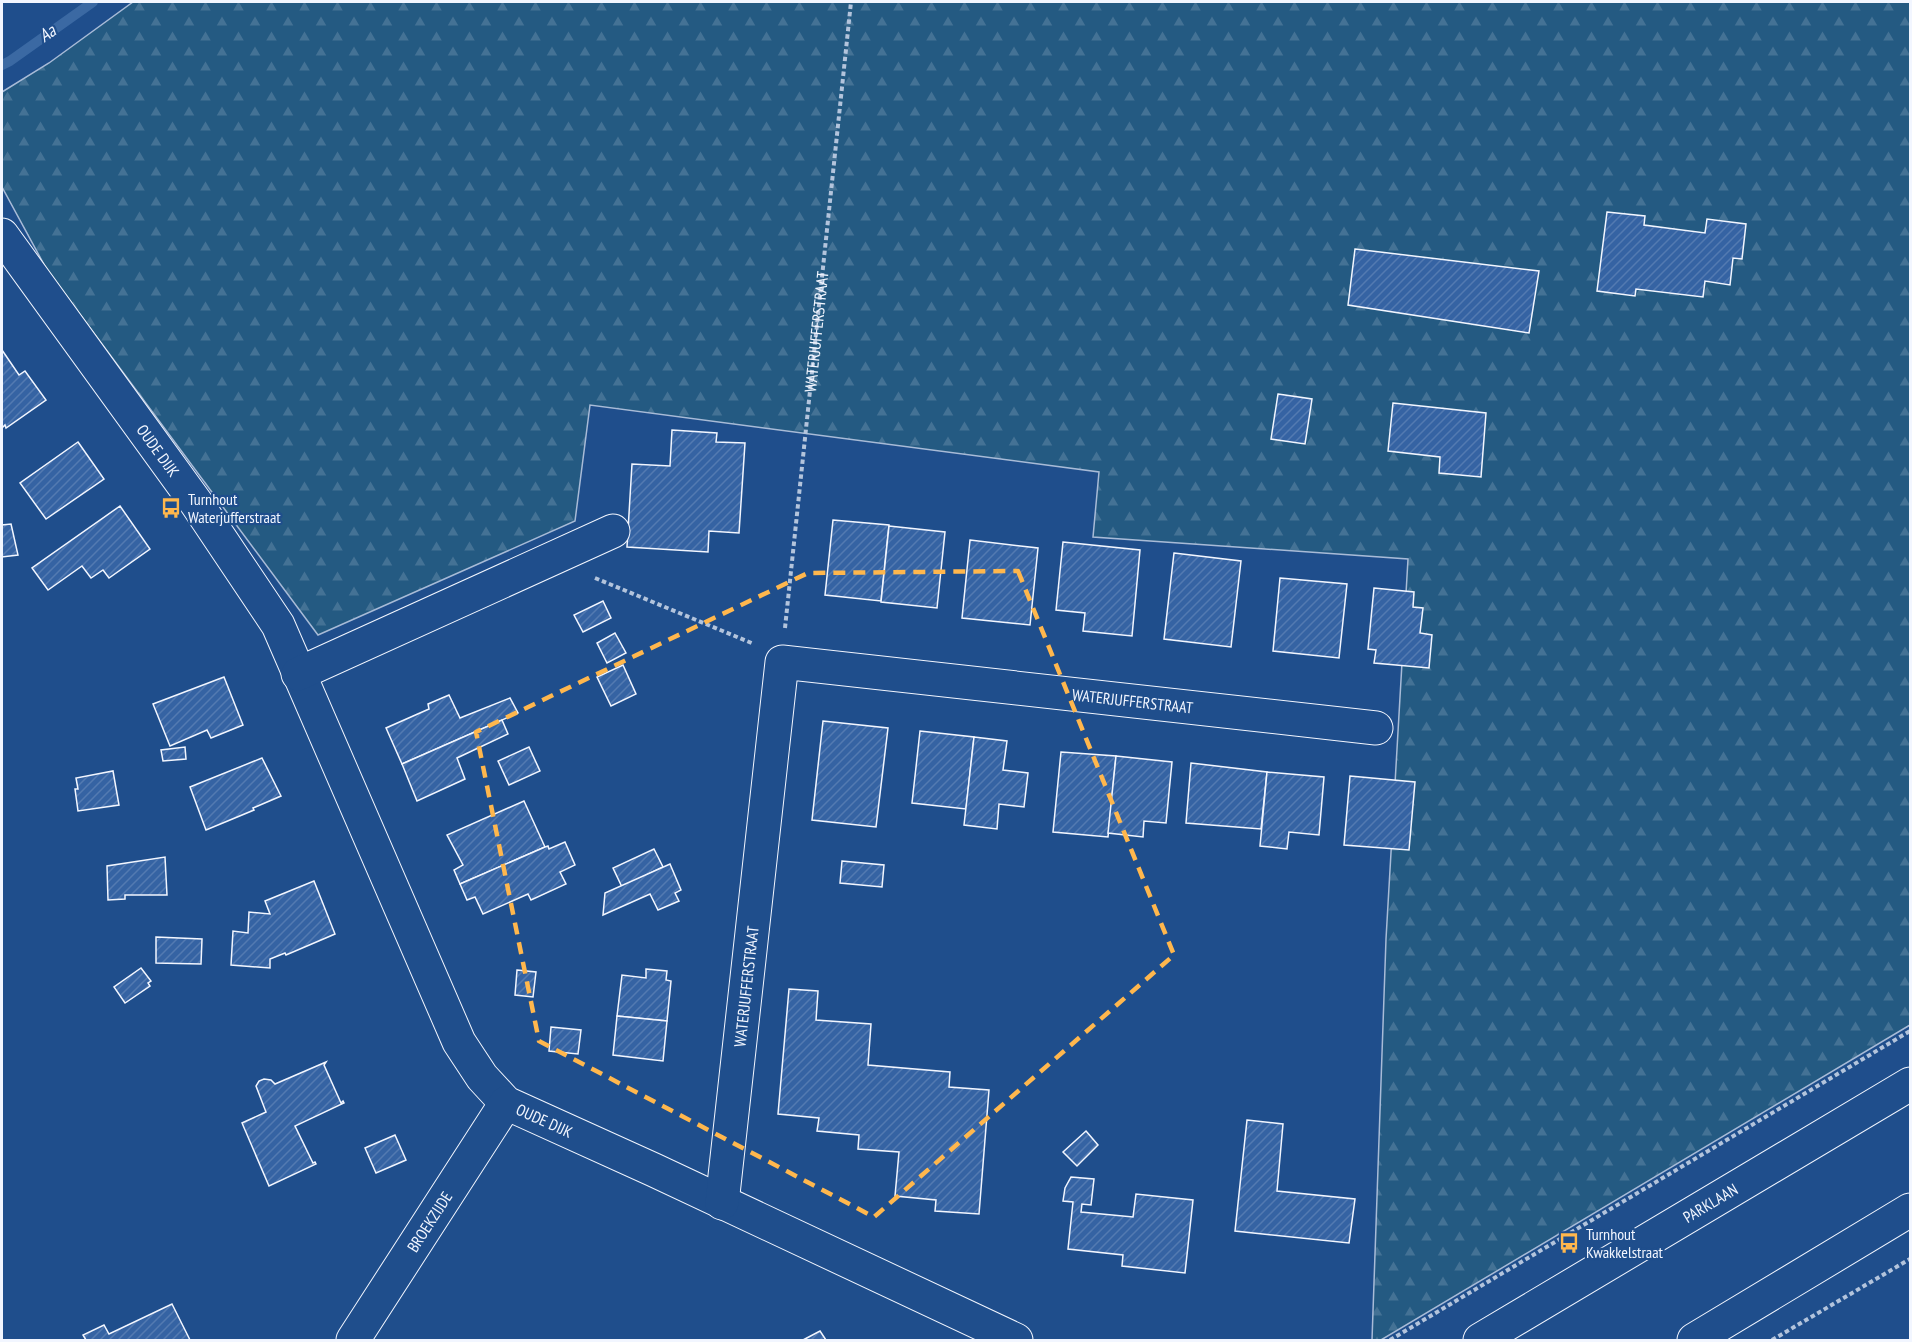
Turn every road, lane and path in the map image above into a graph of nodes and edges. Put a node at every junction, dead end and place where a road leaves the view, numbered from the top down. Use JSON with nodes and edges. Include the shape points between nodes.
{"nodes":[{"id":1,"x":851,"y":2,"type":"edge"},
{"id":2,"x":2,"y":235,"type":"edge"},
{"id":3,"x":613,"y":531,"type":"dead end"},
{"id":4,"x":551,"y":560,"type":"junction"},
{"id":5,"x":782,"y":659,"type":"junction"},
{"id":6,"x":298,"y":674,"type":"junction"},
{"id":7,"x":1376,"y":729,"type":"dead end"},
{"id":8,"x":1911,"y":1032,"type":"edge"},
{"id":9,"x":1911,"y":1084,"type":"edge"},
{"id":10,"x":506,"y":1103,"type":"junction"},
{"id":11,"x":722,"y":1203,"type":"junction"},
{"id":12,"x":1911,"y":1210,"type":"edge"},
{"id":13,"x":1911,"y":1258,"type":"edge"},
{"id":14,"x":353,"y":1341,"type":"edge"},
{"id":15,"x":1016,"y":1341,"type":"edge"},
{"id":16,"x":1390,"y":1341,"type":"edge"},
{"id":17,"x":1480,"y":1341,"type":"edge"},
{"id":18,"x":1694,"y":1341,"type":"edge"},
{"id":19,"x":1773,"y":1341,"type":"edge"}],
"edges":[{"from":1,"to":5,"type":"path","name":"WATERJUFFERSTRAAT"},
{"from":2,"to":6,"type":"street","name":"OUDE DIJK","via":[[278,625]]},
{"from":3,"to":4,"type":"street"},
{"from":4,"to":5,"type":"path"},
{"from":4,"to":6,"type":"street"},
{"from":5,"to":7,"type":"street","name":"WATERJUFFERSTRAAT"},
{"from":5,"to":11,"type":"street","name":"WATERJUFFERSTRAAT"},
{"from":6,"to":10,"type":"street","name":"OUDE DIJK","via":[[459,1042],[482,1077]]},
{"from":8,"to":16,"type":"path"},
{"from":9,"to":17,"type":"street","name":"PARKLAAN"},
{"from":10,"to":11,"type":"street","name":"OUDE DIJK"},
{"from":10,"to":14,"type":"street","name":"BROEKZIJDE"},
{"from":11,"to":15,"type":"street","name":"OUDE DIJK"},
{"from":12,"to":18,"type":"street"},
{"from":13,"to":19,"type":"path"}]}
